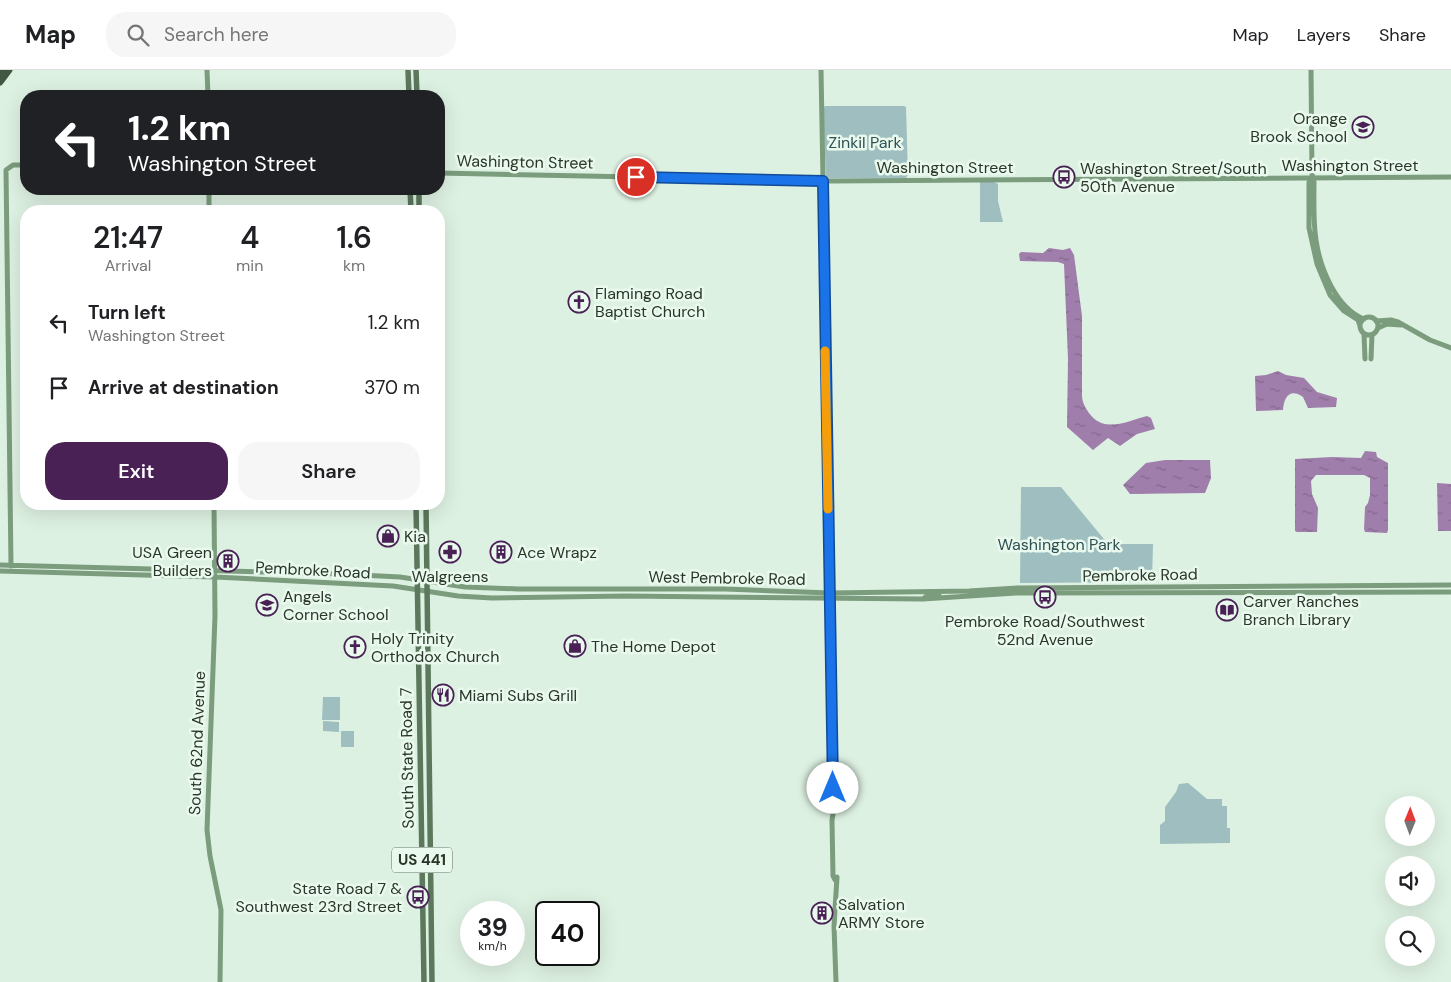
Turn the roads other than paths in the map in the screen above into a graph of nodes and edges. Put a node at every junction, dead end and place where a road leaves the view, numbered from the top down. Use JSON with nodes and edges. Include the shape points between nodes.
{"nodes":[{"id":1,"x":2,"y":70,"type":"edge"},
{"id":2,"x":9,"y":70,"type":"edge"},
{"id":3,"x":207,"y":70,"type":"edge"},
{"id":4,"x":408,"y":70,"type":"edge"},
{"id":5,"x":821,"y":70,"type":"edge"},
{"id":6,"x":1311,"y":70,"type":"edge"},
{"id":7,"x":416,"y":71,"type":"edge"},
{"id":8,"x":0,"y":73,"type":"edge"},
{"id":9,"x":0,"y":82,"type":"edge"},
{"id":10,"x":208,"y":90,"type":"edge"},
{"id":11,"x":409,"y":90,"type":"edge"},
{"id":12,"x":417,"y":90,"type":"edge"},
{"id":13,"x":20,"y":165,"type":"edge"},
{"id":14,"x":445,"y":173,"type":"edge"},
{"id":15,"x":1451,"y":177,"type":"edge"},
{"id":16,"x":1312,"y":178,"type":"junction"},
{"id":17,"x":823,"y":181,"type":"junction"},
{"id":18,"x":1312,"y":227,"type":"junction"},
{"id":19,"x":1364,"y":318,"type":"junction"},
{"id":20,"x":1376,"y":321,"type":"junction"},
{"id":21,"x":1360,"y":326,"type":"junction"},
{"id":22,"x":1406,"y":326,"type":"junction"},
{"id":23,"x":1378,"y":328,"type":"junction"},
{"id":24,"x":1364,"y":334,"type":"junction"},
{"id":25,"x":1372,"y":335,"type":"junction"},
{"id":26,"x":1451,"y":348,"type":"edge"},
{"id":27,"x":214,"y":510,"type":"edge"},
{"id":28,"x":416,"y":510,"type":"edge"},
{"id":29,"x":426,"y":510,"type":"edge"},
{"id":30,"x":11,"y":564,"type":"junction"},
{"id":31,"x":0,"y":565,"type":"edge"},
{"id":32,"x":113,"y":568,"type":"junction"},
{"id":33,"x":0,"y":571,"type":"edge"},
{"id":34,"x":10,"y":571,"type":"junction"},
{"id":35,"x":56,"y":572,"type":"junction"},
{"id":36,"x":215,"y":574,"type":"junction"},
{"id":37,"x":316,"y":574,"type":"junction"},
{"id":38,"x":267,"y":580,"type":"junction"},
{"id":39,"x":417,"y":580,"type":"junction"},
{"id":40,"x":427,"y":581,"type":"junction"},
{"id":41,"x":1451,"y":585,"type":"edge"},
{"id":42,"x":1291,"y":586,"type":"junction"},
{"id":43,"x":1347,"y":586,"type":"junction"},
{"id":44,"x":1146,"y":587,"type":"junction"},
{"id":45,"x":1102,"y":588,"type":"junction"},
{"id":46,"x":418,"y":589,"type":"junction"},
{"id":47,"x":624,"y":589,"type":"junction"},
{"id":48,"x":661,"y":589,"type":"junction"},
{"id":49,"x":726,"y":589,"type":"junction"},
{"id":50,"x":427,"y":591,"type":"junction"},
{"id":51,"x":760,"y":591,"type":"junction"},
{"id":52,"x":912,"y":591,"type":"junction"},
{"id":53,"x":952,"y":591,"type":"junction"},
{"id":54,"x":1300,"y":592,"type":"junction"},
{"id":55,"x":1451,"y":592,"type":"edge"},
{"id":56,"x":1072,"y":593,"type":"junction"},
{"id":57,"x":1243,"y":593,"type":"junction"},
{"id":58,"x":1107,"y":594,"type":"junction"},
{"id":59,"x":586,"y":596,"type":"junction"},
{"id":60,"x":625,"y":596,"type":"junction"},
{"id":61,"x":690,"y":596,"type":"junction"},
{"id":62,"x":831,"y":596,"type":"junction"},
{"id":63,"x":729,"y":597,"type":"junction"},
{"id":64,"x":888,"y":599,"type":"junction"},
{"id":65,"x":923,"y":599,"type":"junction"},
{"id":66,"x":420,"y":716,"type":"junction"},
{"id":67,"x":429,"y":733,"type":"junction"},
{"id":68,"x":421,"y":770,"type":"junction"},
{"id":69,"x":430,"y":782,"type":"junction"},
{"id":70,"x":421,"y":786,"type":"junction"},
{"id":71,"x":430,"y":798,"type":"junction"},
{"id":72,"x":425,"y":980,"type":"edge"},
{"id":73,"x":220,"y":982,"type":"edge"},
{"id":74,"x":432,"y":982,"type":"edge"},
{"id":75,"x":838,"y":982,"type":"edge"}],
"edges":[{"from":1,"to":8,"type":"highway"},
{"from":2,"to":9,"type":"highway"},
{"from":3,"to":10,"type":"street"},
{"from":4,"to":11,"type":"main road"},
{"from":5,"to":17,"type":"street"},
{"from":6,"to":16,"type":"street"},
{"from":7,"to":12,"type":"main road"},
{"from":13,"to":30,"type":"street","via":[[6,170]]},
{"from":14,"to":17,"type":"street","name":"Washington Street"},
{"from":15,"to":16,"type":"street","name":"Washington Street"},
{"from":16,"to":17,"type":"street","name":"Washington Street"},
{"from":16,"to":18,"type":"street","via":[[1309,182]]},
{"from":17,"to":62,"type":"street"},
{"from":18,"to":19,"type":"street","via":[[1338,299]]},
{"from":18,"to":21,"type":"street","via":[[1314,253],[1330,296],[1358,320]]},
{"from":19,"to":20,"type":"street"},
{"from":19,"to":21,"type":"street"},
{"from":20,"to":22,"type":"street","via":[[1394,321]]},
{"from":20,"to":23,"type":"street"},
{"from":21,"to":24,"type":"street"},
{"from":22,"to":23,"type":"street","via":[[1387,324]]},
{"from":22,"to":26,"type":"street"},
{"from":23,"to":25,"type":"street"},
{"from":24,"to":25,"type":"street"},
{"from":24,"to":25,"type":"street","via":[[1368,359]]},
{"from":27,"to":36,"type":"street","name":"South 62nd Avenue"},
{"from":28,"to":39,"type":"main road","name":"South State Road 7","number":"US 441"},
{"from":29,"to":40,"type":"main road","name":"South State Road 7","number":"US 441"},
{"from":30,"to":31,"type":"street","name":"Pembroke Road"},
{"from":30,"to":32,"type":"street","name":"Pembroke Road"},
{"from":30,"to":34,"type":"street"},
{"from":32,"to":35,"type":"street","via":[[106,572]]},
{"from":32,"to":36,"type":"street","name":"Pembroke Road"},
{"from":33,"to":34,"type":"street","name":"Pembroke Road"},
{"from":34,"to":35,"type":"street","name":"Pembroke Road"},
{"from":35,"to":36,"type":"street","name":"Pembroke Road"},
{"from":36,"to":37,"type":"street","name":"Pembroke Road"},
{"from":36,"to":38,"type":"street","name":"Pembroke Road"},
{"from":36,"to":73,"type":"street","name":"South 62nd Avenue","via":[[207,830],[221,910]]},
{"from":37,"to":38,"type":"street","via":[[308,580]]},
{"from":37,"to":39,"type":"street","name":"Pembroke Road"},
{"from":38,"to":46,"type":"street","name":"Pembroke Road"},
{"from":39,"to":40,"type":"street","name":"Pembroke Road"},
{"from":39,"to":46,"type":"main road","name":"South State Road 7","number":"US 441"},
{"from":40,"to":47,"type":"street","name":"Pembroke Road","via":[[486,588]]},
{"from":40,"to":50,"type":"main road","name":"South State Road 7","number":"US 441"},
{"from":41,"to":43,"type":"street","name":"Pembroke Road"},
{"from":42,"to":43,"type":"street","name":"Pembroke Road"},
{"from":42,"to":44,"type":"street","name":"Pembroke Road"},
{"from":42,"to":57,"type":"street","via":[[1288,589]]},
{"from":43,"to":54,"type":"street"},
{"from":44,"to":45,"type":"street","name":"Pembroke Road"},
{"from":44,"to":58,"type":"street","via":[[1114,590]]},
{"from":45,"to":53,"type":"street","name":"Pembroke Road"},
{"from":45,"to":56,"type":"street"},
{"from":46,"to":50,"type":"street","name":"Pembroke Road"},
{"from":46,"to":66,"type":"main road","name":"South State Road 7","number":"US 441"},
{"from":47,"to":48,"type":"street","name":"West Pembroke Road"},
{"from":47,"to":59,"type":"street"},
{"from":48,"to":49,"type":"street","name":"West Pembroke Road"},
{"from":48,"to":60,"type":"street","via":[[635,591]]},
{"from":49,"to":51,"type":"street","name":"West Pembroke Road"},
{"from":49,"to":61,"type":"street","via":[[719,593]]},
{"from":50,"to":59,"type":"street","name":"Pembroke Road","via":[[492,598]]},
{"from":50,"to":67,"type":"main road","name":"South State Road 7","number":"US 441"},
{"from":51,"to":62,"type":"street","name":"West Pembroke Road"},
{"from":51,"to":63,"type":"street","via":[[736,592]]},
{"from":52,"to":53,"type":"street","name":"Pembroke Road"},
{"from":52,"to":62,"type":"street","name":"Pembroke Road"},
{"from":52,"to":64,"type":"street","via":[[910,595]]},
{"from":53,"to":65,"type":"street","via":[[928,595]]},
{"from":54,"to":55,"type":"street","name":"Pembroke Road"},
{"from":54,"to":57,"type":"street","name":"Pembroke Road"},
{"from":56,"to":58,"type":"street","name":"Pembroke Road"},
{"from":56,"to":65,"type":"street","name":"Pembroke Road"},
{"from":57,"to":58,"type":"street","name":"Pembroke Road"},
{"from":59,"to":60,"type":"street","name":"Pembroke Road"},
{"from":60,"to":61,"type":"street","name":"West Pembroke Road"},
{"from":61,"to":63,"type":"street","name":"West Pembroke Road"},
{"from":62,"to":63,"type":"street","name":"West Pembroke Road"},
{"from":62,"to":64,"type":"street","name":"Pembroke Road"},
{"from":62,"to":75,"type":"street","via":[[832,820]]},
{"from":64,"to":65,"type":"street","name":"Pembroke Road"},
{"from":66,"to":67,"type":"main road"},
{"from":66,"to":68,"type":"main road","name":"South State Road 7","number":"US 441"},
{"from":67,"to":69,"type":"main road","name":"South State Road 7","number":"US 441"},
{"from":68,"to":69,"type":"main road"},
{"from":68,"to":70,"type":"main road","name":"South State Road 7","number":"US 441"},
{"from":69,"to":71,"type":"main road","name":"South State Road 7","number":"US 441"},
{"from":70,"to":71,"type":"main road"},
{"from":70,"to":72,"type":"main road","name":"South State Road 7","number":"US 441"},
{"from":71,"to":74,"type":"main road","name":"South State Road 7","number":"US 441"}]}
